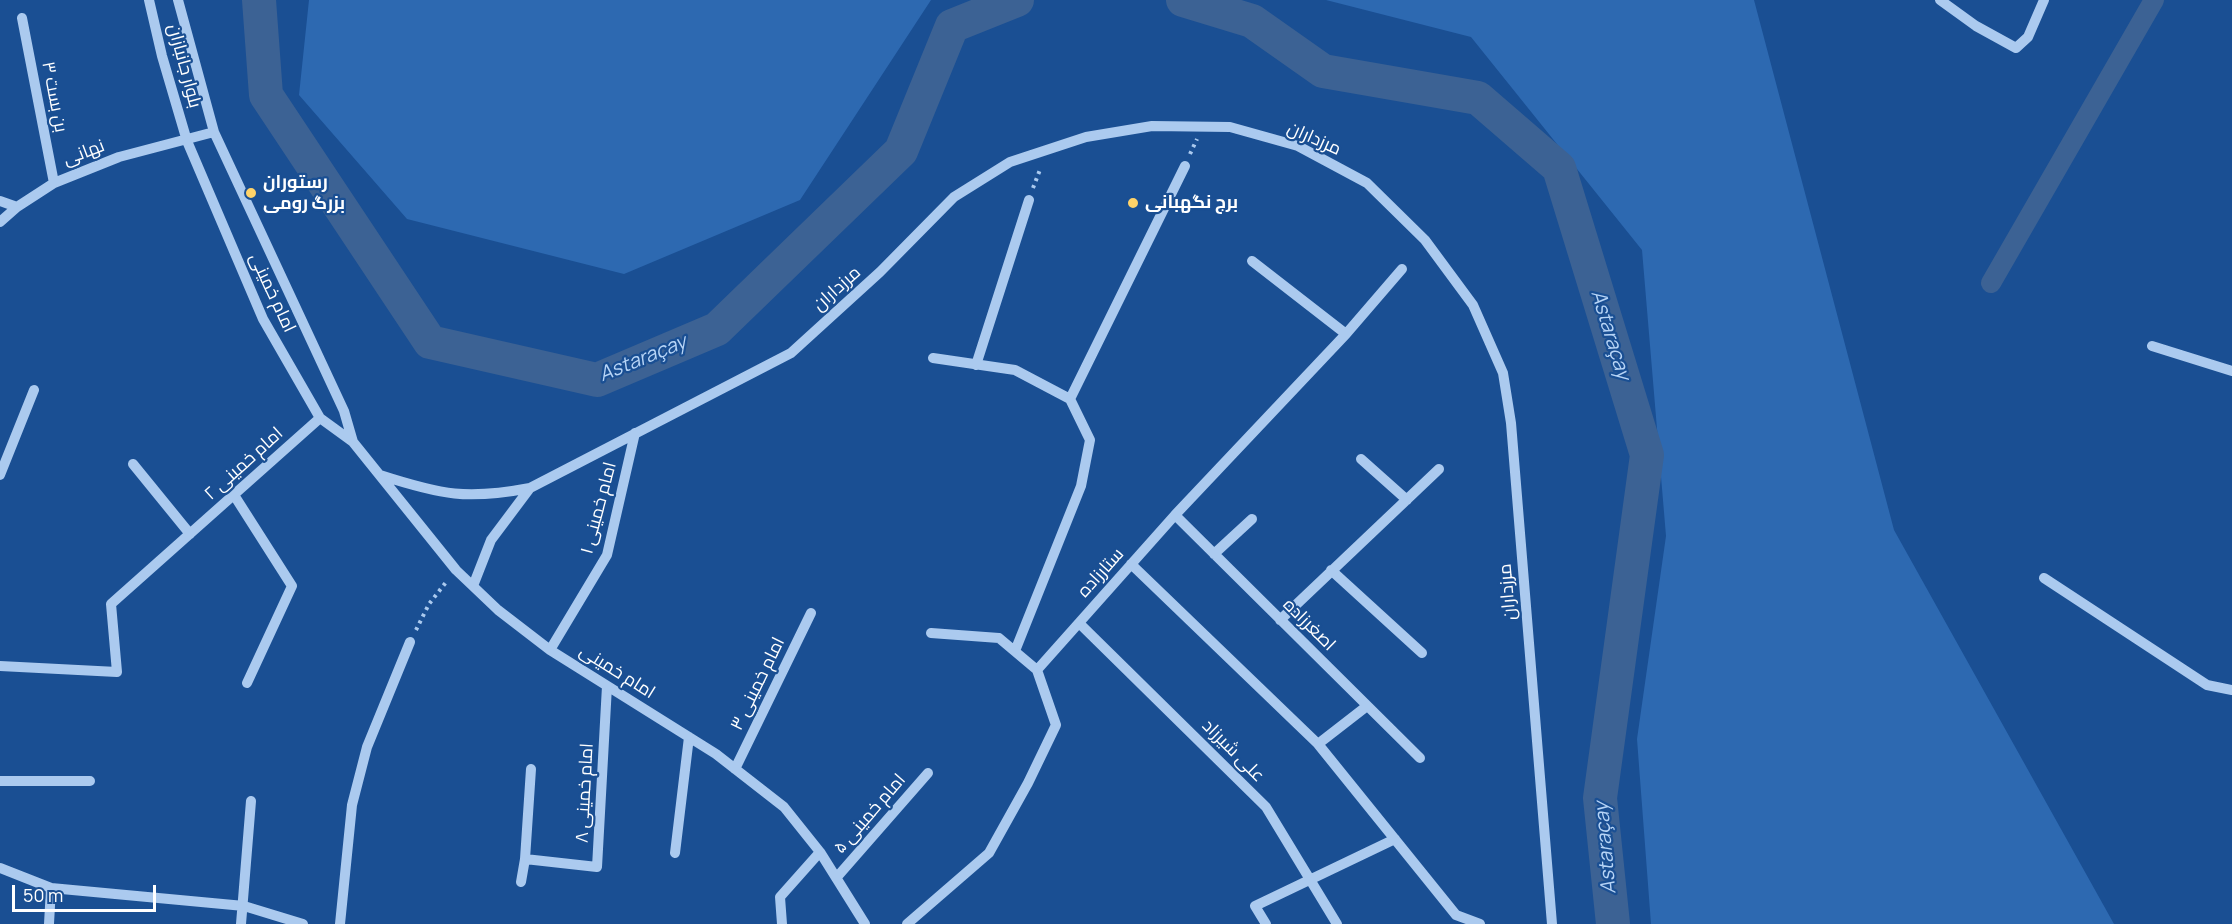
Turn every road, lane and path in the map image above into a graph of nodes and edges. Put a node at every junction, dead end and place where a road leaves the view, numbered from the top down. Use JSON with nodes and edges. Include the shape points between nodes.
{"nodes":[{"id":1,"x":149,"y":0,"type":"edge"},
{"id":2,"x":178,"y":0,"type":"edge"},
{"id":3,"x":1940,"y":0,"type":"edge"},
{"id":4,"x":2044,"y":0,"type":"edge"},
{"id":5,"x":22,"y":18,"type":"dead end"},
{"id":6,"x":1203,"y":127,"type":"junction"},
{"id":7,"x":214,"y":132,"type":"junction"},
{"id":8,"x":187,"y":141,"type":"junction"},
{"id":9,"x":1047,"y":150,"type":"junction"},
{"id":10,"x":1185,"y":166,"type":"joint"},
{"id":11,"x":54,"y":183,"type":"junction"},
{"id":12,"x":1029,"y":200,"type":"joint"},
{"id":13,"x":0,"y":201,"type":"edge"},
{"id":14,"x":17,"y":207,"type":"junction"},
{"id":15,"x":0,"y":222,"type":"edge"},
{"id":16,"x":1252,"y":261,"type":"dead end"},
{"id":17,"x":1402,"y":269,"type":"dead end"},
{"id":18,"x":1346,"y":334,"type":"junction"},
{"id":19,"x":2152,"y":346,"type":"dead end"},
{"id":20,"x":933,"y":358,"type":"dead end"},
{"id":21,"x":976,"y":364,"type":"junction"},
{"id":22,"x":2232,"y":371,"type":"edge"},
{"id":23,"x":33,"y":390,"type":"dead end"},
{"id":24,"x":1070,"y":399,"type":"junction"},
{"id":25,"x":320,"y":418,"type":"junction"},
{"id":26,"x":635,"y":433,"type":"junction"},
{"id":27,"x":353,"y":442,"type":"junction"},
{"id":28,"x":1361,"y":459,"type":"dead end"},
{"id":29,"x":133,"y":464,"type":"dead end"},
{"id":30,"x":1438,"y":469,"type":"dead end"},
{"id":31,"x":0,"y":475,"type":"edge"},
{"id":32,"x":380,"y":475,"type":"junction"},
{"id":33,"x":530,"y":488,"type":"junction"},
{"id":34,"x":234,"y":495,"type":"junction"},
{"id":35,"x":1407,"y":500,"type":"junction"},
{"id":36,"x":1174,"y":515,"type":"junction"},
{"id":37,"x":1252,"y":519,"type":"dead end"},
{"id":38,"x":190,"y":534,"type":"junction"},
{"id":39,"x":1214,"y":554,"type":"junction"},
{"id":40,"x":1131,"y":564,"type":"junction"},
{"id":41,"x":456,"y":570,"type":"junction"},
{"id":42,"x":1331,"y":570,"type":"junction"},
{"id":43,"x":2044,"y":578,"type":"dead end"},
{"id":44,"x":473,"y":586,"type":"junction"},
{"id":45,"x":811,"y":613,"type":"dead end"},
{"id":46,"x":1280,"y":620,"type":"junction"},
{"id":47,"x":1079,"y":623,"type":"junction"},
{"id":48,"x":931,"y":633,"type":"dead end"},
{"id":49,"x":410,"y":642,"type":"joint"},
{"id":50,"x":550,"y":650,"type":"junction"},
{"id":51,"x":1015,"y":651,"type":"junction"},
{"id":52,"x":1422,"y":653,"type":"dead end"},
{"id":53,"x":0,"y":666,"type":"edge"},
{"id":54,"x":1038,"y":670,"type":"junction"},
{"id":55,"x":247,"y":683,"type":"dead end"},
{"id":56,"x":607,"y":686,"type":"junction"},
{"id":57,"x":2232,"y":690,"type":"edge"},
{"id":58,"x":1367,"y":706,"type":"junction"},
{"id":59,"x":689,"y":737,"type":"junction"},
{"id":60,"x":1318,"y":744,"type":"junction"},
{"id":61,"x":1420,"y":758,"type":"dead end"},
{"id":62,"x":531,"y":769,"type":"dead end"},
{"id":63,"x":735,"y":769,"type":"junction"},
{"id":64,"x":928,"y":773,"type":"dead end"},
{"id":65,"x":0,"y":781,"type":"edge"},
{"id":66,"x":90,"y":781,"type":"dead end"},
{"id":67,"x":251,"y":801,"type":"dead end"},
{"id":68,"x":1395,"y":839,"type":"junction"},
{"id":69,"x":820,"y":852,"type":"junction"},
{"id":70,"x":675,"y":853,"type":"dead end"},
{"id":71,"x":525,"y":859,"type":"junction"},
{"id":72,"x":0,"y":868,"type":"edge"},
{"id":73,"x":837,"y":877,"type":"junction"},
{"id":74,"x":1311,"y":881,"type":"junction"},
{"id":75,"x":521,"y":882,"type":"dead end"},
{"id":76,"x":51,"y":888,"type":"junction"},
{"id":77,"x":244,"y":906,"type":"junction"},
{"id":78,"x":49,"y":924,"type":"edge"},
{"id":79,"x":241,"y":924,"type":"edge"},
{"id":80,"x":303,"y":924,"type":"edge"},
{"id":81,"x":340,"y":924,"type":"edge"},
{"id":82,"x":782,"y":924,"type":"edge"},
{"id":83,"x":865,"y":924,"type":"edge"},
{"id":84,"x":907,"y":924,"type":"edge"},
{"id":85,"x":1266,"y":924,"type":"edge"},
{"id":86,"x":1337,"y":924,"type":"edge"},
{"id":87,"x":1480,"y":924,"type":"edge"},
{"id":88,"x":1552,"y":924,"type":"edge"}],
"edges":[{"from":1,"to":8,"type":"street","name":"بلوار جانبازان"},
{"from":2,"to":7,"type":"street","name":"بلوار جانبازان"},
{"from":3,"to":4,"type":"street","via":[[2016,48],[2028,37]]},
{"from":5,"to":11,"type":"street","name":"بن بست ۳"},
{"from":6,"to":9,"type":"street","name":"مرزداران","via":[[1152,126],[1086,137]]},
{"from":6,"to":10,"type":"path"},
{"from":6,"to":88,"type":"street","name":"مرزداران","via":[[1230,128],[1298,146],[1366,183],[1425,240],[1473,305],[1482,324],[1503,373],[1511,423]]},
{"from":7,"to":8,"type":"street","name":"نهانی"},
{"from":7,"to":27,"type":"street","name":"امام خمینی","via":[[344,411]]},
{"from":8,"to":11,"type":"street","name":"نهانی","via":[[119,157]]},
{"from":8,"to":25,"type":"street","name":"امام خمینی","via":[[263,319]]},
{"from":9,"to":12,"type":"path"},
{"from":9,"to":26,"type":"street","name":"مرزداران","via":[[1010,162],[954,197],[880,272],[791,353]]},
{"from":10,"to":24,"type":"street"},
{"from":11,"to":14,"type":"street","name":"نهانی"},
{"from":12,"to":21,"type":"street"},
{"from":13,"to":14,"type":"street"},
{"from":14,"to":15,"type":"street","name":"نهانی"},
{"from":16,"to":18,"type":"street"},
{"from":17,"to":18,"type":"street","name":"ستارزاده"},
{"from":18,"to":36,"type":"street","name":"ستارزاده"},
{"from":19,"to":22,"type":"street"},
{"from":20,"to":21,"type":"street"},
{"from":21,"to":24,"type":"street","via":[[1015,370]]},
{"from":23,"to":31,"type":"street"},
{"from":24,"to":51,"type":"street","via":[[1090,440],[1081,486]]},
{"from":25,"to":27,"type":"street","name":"امام خمینی"},
{"from":25,"to":34,"type":"street","name":"امام خمینی ۲"},
{"from":26,"to":33,"type":"street","name":"مرزداران"},
{"from":26,"to":50,"type":"street","name":"امام خمینی ۱","via":[[606,555]]},
{"from":27,"to":32,"type":"street","name":"امام خمینی"},
{"from":28,"to":35,"type":"street"},
{"from":29,"to":38,"type":"street"},
{"from":30,"to":35,"type":"street"},
{"from":32,"to":33,"type":"street","name":"مرزداران","via":[[435,492],[462,495],[488,496]]},
{"from":32,"to":41,"type":"street","name":"امام خمینی"},
{"from":33,"to":44,"type":"street","name":"مرزداران","via":[[491,540]]},
{"from":34,"to":38,"type":"street","name":"امام خمینی ۲"},
{"from":34,"to":55,"type":"street","via":[[292,586]]},
{"from":35,"to":42,"type":"street"},
{"from":36,"to":39,"type":"street","name":"اصغرزاده"},
{"from":36,"to":40,"type":"street","name":"ستارزاده"},
{"from":37,"to":39,"type":"street"},
{"from":38,"to":53,"type":"street","name":"امام خمینی ۲","via":[[111,604],[117,672]]},
{"from":39,"to":46,"type":"street","name":"اصغرزاده"},
{"from":40,"to":47,"type":"street","name":"ستارزاده"},
{"from":40,"to":60,"type":"street"},
{"from":41,"to":44,"type":"street","name":"امام خمینی"},
{"from":41,"to":49,"type":"path","via":[[429,604]]},
{"from":42,"to":46,"type":"street"},
{"from":42,"to":52,"type":"street"},
{"from":43,"to":57,"type":"street","via":[[2207,685]]},
{"from":44,"to":50,"type":"street","name":"امام خمینی"},
{"from":45,"to":63,"type":"street","name":"امام خمینی ۳"},
{"from":46,"to":58,"type":"street","name":"اصغرزاده"},
{"from":47,"to":54,"type":"street","name":"ستارزاده"},
{"from":47,"to":74,"type":"street","name":"علی شیرزاد","via":[[1266,807]]},
{"from":48,"to":51,"type":"street","via":[[999,638]]},
{"from":49,"to":81,"type":"street","via":[[367,747],[352,805]]},
{"from":50,"to":56,"type":"street","name":"امام خمینی"},
{"from":51,"to":54,"type":"street"},
{"from":54,"to":84,"type":"street","via":[[1056,725],[1029,783],[989,853]]},
{"from":56,"to":59,"type":"street","name":"امام خمینی"},
{"from":56,"to":71,"type":"street","name":"امام خمینی ۸","via":[[597,867]]},
{"from":58,"to":60,"type":"street"},
{"from":58,"to":61,"type":"street","name":"اصغرزاده"},
{"from":59,"to":63,"type":"street","name":"امام خمینی"},
{"from":59,"to":70,"type":"street"},
{"from":60,"to":68,"type":"street"},
{"from":62,"to":71,"type":"street"},
{"from":63,"to":69,"type":"street","name":"امام خمینی","via":[[784,807]]},
{"from":64,"to":73,"type":"street","name":"امام خمینی ۵"},
{"from":65,"to":66,"type":"street"},
{"from":67,"to":77,"type":"street"},
{"from":68,"to":74,"type":"street"},
{"from":68,"to":87,"type":"street","via":[[1456,915]]},
{"from":69,"to":73,"type":"street","name":"امام خمینی"},
{"from":69,"to":82,"type":"street","via":[[780,897]]},
{"from":71,"to":75,"type":"street"},
{"from":72,"to":76,"type":"street"},
{"from":73,"to":83,"type":"street","name":"امام خمینی"},
{"from":74,"to":85,"type":"street","via":[[1255,906]]},
{"from":74,"to":86,"type":"street","name":"علی شیرزاد"},
{"from":76,"to":77,"type":"street"},
{"from":76,"to":78,"type":"street"},
{"from":77,"to":79,"type":"street"},
{"from":77,"to":80,"type":"street"}]}
